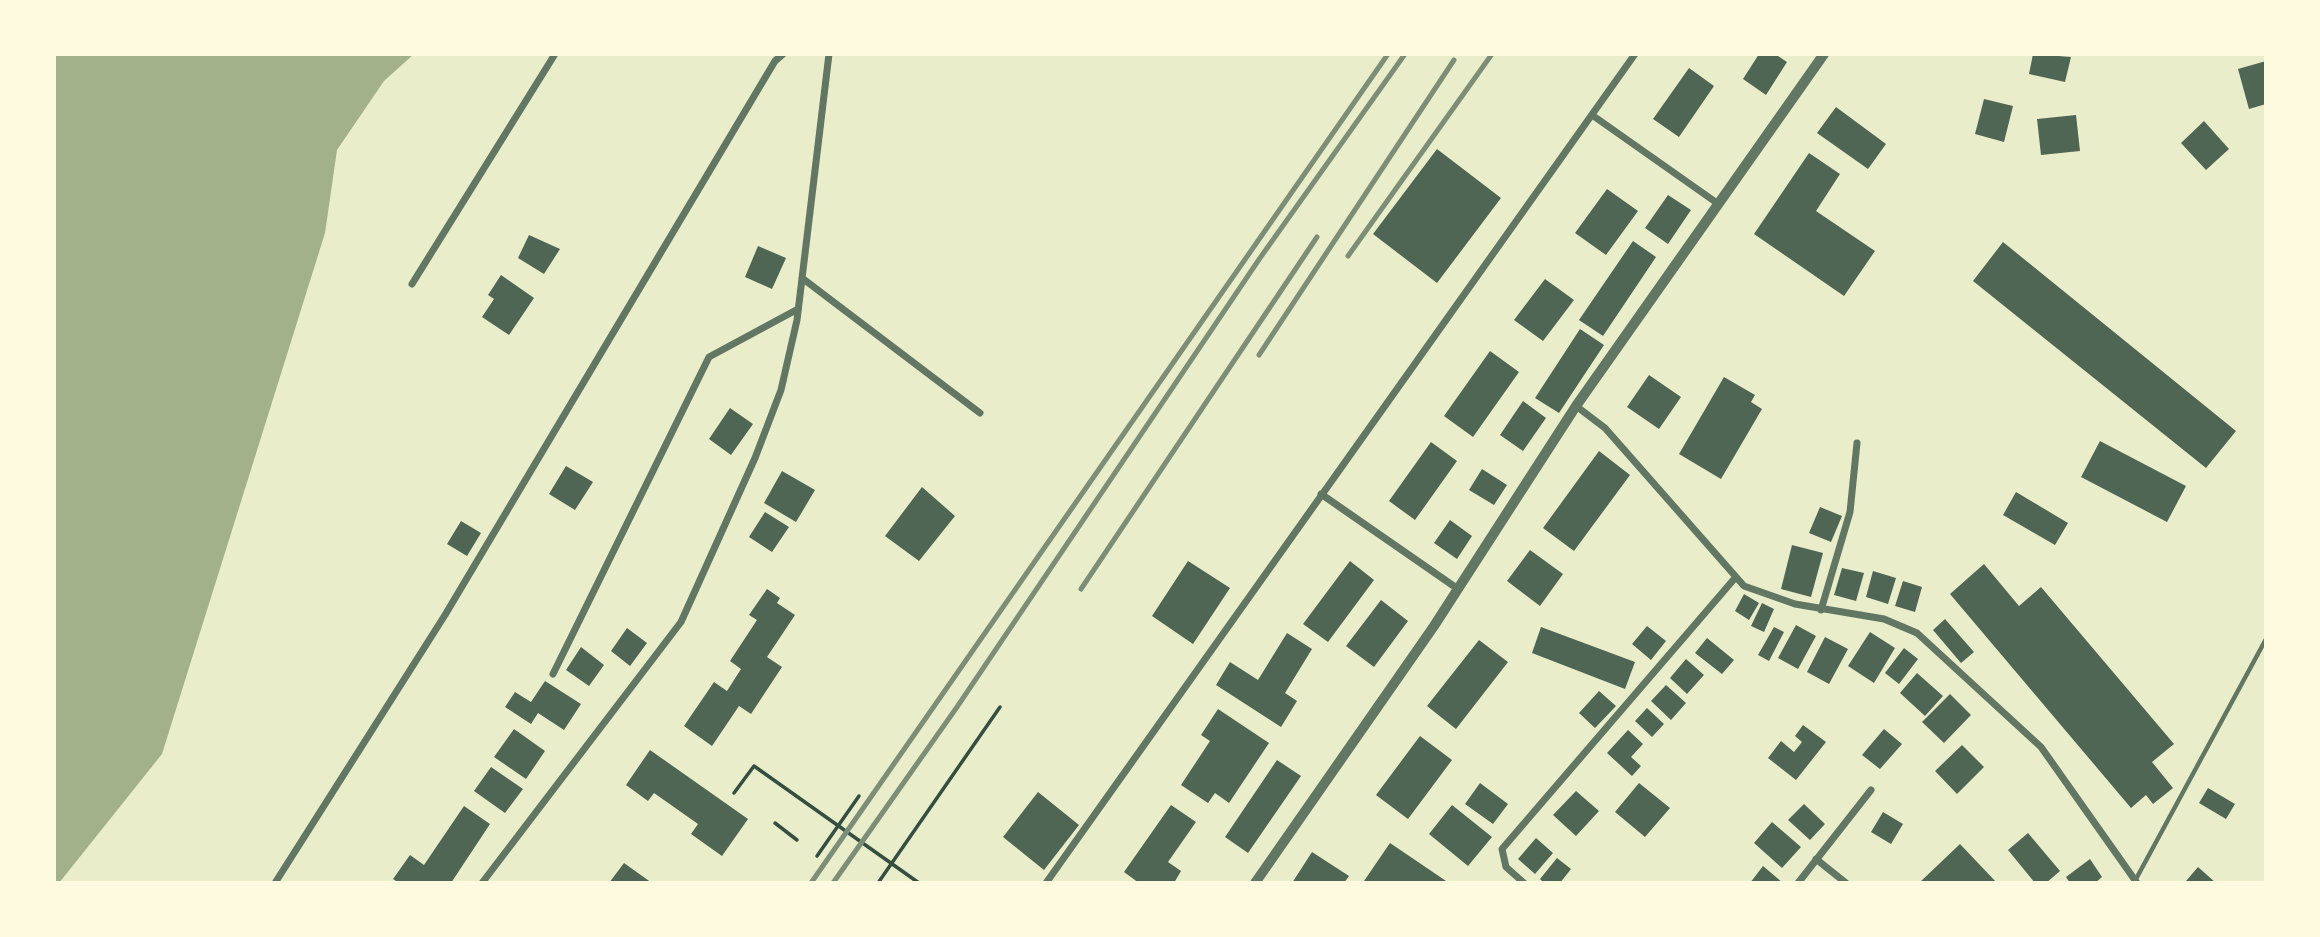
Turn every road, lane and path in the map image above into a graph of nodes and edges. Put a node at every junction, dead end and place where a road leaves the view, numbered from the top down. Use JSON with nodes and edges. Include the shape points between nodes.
{"nodes":[{"id":1,"x":555,"y":54,"type":"edge"},
{"id":2,"x":783,"y":54,"type":"edge"},
{"id":3,"x":829,"y":54,"type":"edge"},
{"id":4,"x":1635,"y":54,"type":"edge"},
{"id":5,"x":1824,"y":54,"type":"edge"},
{"id":6,"x":1592,"y":115,"type":"junction"},
{"id":7,"x":1717,"y":203,"type":"junction"},
{"id":8,"x":802,"y":278,"type":"junction"},
{"id":9,"x":412,"y":284,"type":"dead end"},
{"id":10,"x":798,"y":309,"type":"junction"},
{"id":11,"x":1576,"y":406,"type":"junction"},
{"id":12,"x":981,"y":413,"type":"dead end"},
{"id":13,"x":1857,"y":443,"type":"dead end"},
{"id":14,"x":1321,"y":494,"type":"junction"},
{"id":15,"x":1735,"y":578,"type":"junction"},
{"id":16,"x":1458,"y":589,"type":"junction"},
{"id":17,"x":1821,"y":610,"type":"junction"},
{"id":18,"x":2266,"y":639,"type":"edge"},
{"id":19,"x":553,"y":674,"type":"dead end"},
{"id":20,"x":1000,"y":707,"type":"dead end"},
{"id":21,"x":1871,"y":790,"type":"dead end"},
{"id":22,"x":734,"y":793,"type":"dead end"},
{"id":23,"x":859,"y":796,"type":"dead end"},
{"id":24,"x":775,"y":823,"type":"dead end"},
{"id":25,"x":838,"y":825,"type":"junction"},
{"id":26,"x":797,"y":841,"type":"dead end"},
{"id":27,"x":817,"y":856,"type":"dead end"},
{"id":28,"x":1816,"y":859,"type":"junction"},
{"id":29,"x":2136,"y":881,"type":"edge"},
{"id":30,"x":275,"y":883,"type":"edge"},
{"id":31,"x":482,"y":883,"type":"edge"},
{"id":32,"x":878,"y":883,"type":"edge"},
{"id":33,"x":919,"y":883,"type":"edge"},
{"id":34,"x":1046,"y":883,"type":"edge"},
{"id":35,"x":1255,"y":883,"type":"edge"},
{"id":36,"x":1524,"y":883,"type":"edge"},
{"id":37,"x":1798,"y":883,"type":"edge"},
{"id":38,"x":1846,"y":883,"type":"edge"}],
"edges":[{"from":1,"to":9,"type":"street"},
{"from":2,"to":30,"type":"street","via":[[445,615]]},
{"from":3,"to":8,"type":"street"},
{"from":4,"to":6,"type":"street"},
{"from":5,"to":7,"type":"street"},
{"from":6,"to":7,"type":"street"},
{"from":6,"to":14,"type":"street"},
{"from":7,"to":11,"type":"street"},
{"from":8,"to":10,"type":"street"},
{"from":8,"to":12,"type":"street"},
{"from":10,"to":19,"type":"street","via":[[709,357]]},
{"from":10,"to":31,"type":"street","via":[[781,390],[681,622]]},
{"from":11,"to":15,"type":"street","via":[[1605,428]]},
{"from":11,"to":16,"type":"street"},
{"from":13,"to":17,"type":"street","via":[[1848,520]]},
{"from":14,"to":16,"type":"street"},
{"from":14,"to":34,"type":"street"},
{"from":15,"to":17,"type":"street","via":[[1760,594]]},
{"from":15,"to":36,"type":"street","via":[[1502,849],[1506,867]]},
{"from":16,"to":35,"type":"street"},
{"from":17,"to":29,"type":"street","via":[[1884,619],[1917,633],[2042,747]]},
{"from":18,"to":29,"type":"lane"},
{"from":20,"to":32,"type":"path"},
{"from":21,"to":28,"type":"street"},
{"from":22,"to":25,"type":"path","via":[[754,766]]},
{"from":23,"to":25,"type":"path"},
{"from":24,"to":26,"type":"path"},
{"from":25,"to":27,"type":"path"},
{"from":25,"to":33,"type":"path"},
{"from":28,"to":37,"type":"street"},
{"from":28,"to":38,"type":"street"}]}
